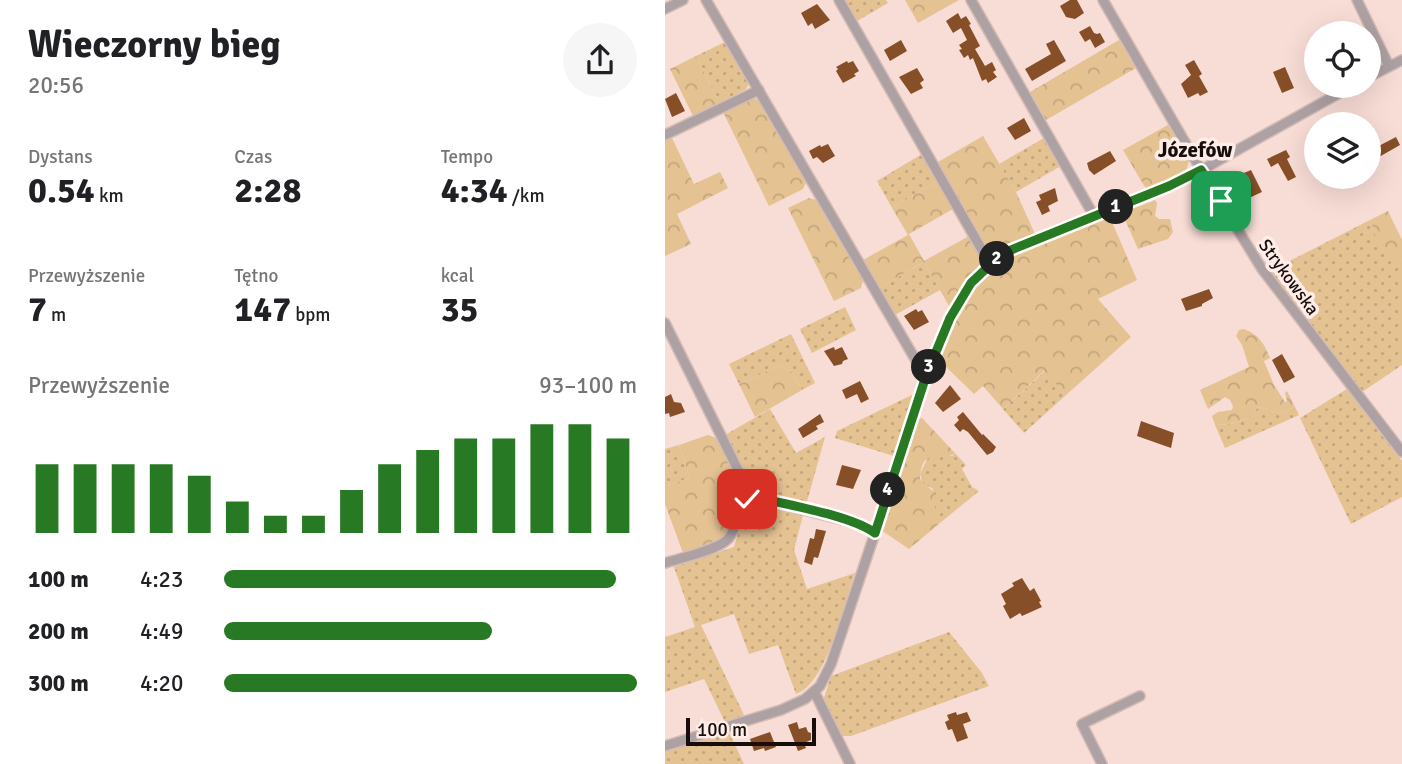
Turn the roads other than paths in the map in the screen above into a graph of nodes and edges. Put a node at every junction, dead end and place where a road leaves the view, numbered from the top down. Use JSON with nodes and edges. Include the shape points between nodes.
{"nodes":[{"id":1,"x":683,"y":0,"type":"edge"},
{"id":2,"x":706,"y":0,"type":"edge"},
{"id":3,"x":839,"y":0,"type":"edge"},
{"id":4,"x":971,"y":0,"type":"edge"},
{"id":5,"x":1103,"y":0,"type":"edge"},
{"id":6,"x":1357,"y":0,"type":"edge"},
{"id":7,"x":665,"y":9,"type":"edge"},
{"id":8,"x":1402,"y":60,"type":"edge"},
{"id":9,"x":1389,"y":66,"type":"junction"},
{"id":10,"x":1381,"y":70,"type":"edge"},
{"id":11,"x":759,"y":90,"type":"junction"},
{"id":12,"x":1330,"y":98,"type":"edge"},
{"id":13,"x":665,"y":135,"type":"edge"},
{"id":14,"x":1201,"y":170,"type":"junction"},
{"id":15,"x":1094,"y":216,"type":"junction"},
{"id":16,"x":991,"y":264,"type":"junction"},
{"id":17,"x":665,"y":323,"type":"edge"},
{"id":18,"x":926,"y":376,"type":"junction"},
{"id":19,"x":1402,"y":452,"type":"edge"},
{"id":20,"x":751,"y":496,"type":"junction"},
{"id":21,"x":875,"y":533,"type":"junction"},
{"id":22,"x":665,"y":563,"type":"edge"},
{"id":23,"x":815,"y":693,"type":"junction"},
{"id":24,"x":1140,"y":696,"type":"dead end"},
{"id":25,"x":665,"y":746,"type":"edge"},
{"id":26,"x":850,"y":764,"type":"edge"},
{"id":27,"x":1102,"y":764,"type":"edge"}],
"edges":[{"from":1,"to":7,"type":"street"},
{"from":2,"to":11,"type":"street"},
{"from":3,"to":16,"type":"street"},
{"from":4,"to":15,"type":"street"},
{"from":5,"to":14,"type":"street","name":"Strykowska"},
{"from":6,"to":9,"type":"street"},
{"from":8,"to":9,"type":"street"},
{"from":9,"to":10,"type":"street"},
{"from":11,"to":13,"type":"street"},
{"from":11,"to":18,"type":"street"},
{"from":12,"to":14,"type":"street"},
{"from":14,"to":15,"type":"street"},
{"from":14,"to":19,"type":"street","name":"Strykowska","via":[[1262,268]]},
{"from":15,"to":16,"type":"street","via":[[1011,250]]},
{"from":16,"to":18,"type":"street","via":[[957,304]]},
{"from":17,"to":20,"type":"street"},
{"from":18,"to":21,"type":"street"},
{"from":20,"to":21,"type":"street","via":[[858,524]]},
{"from":20,"to":22,"type":"street","via":[[743,501],[723,543]]},
{"from":21,"to":23,"type":"street","via":[[831,664]]},
{"from":23,"to":25,"type":"street","via":[[781,710]]},
{"from":23,"to":26,"type":"street"},
{"from":24,"to":27,"type":"street","via":[[1082,724]]}]}
